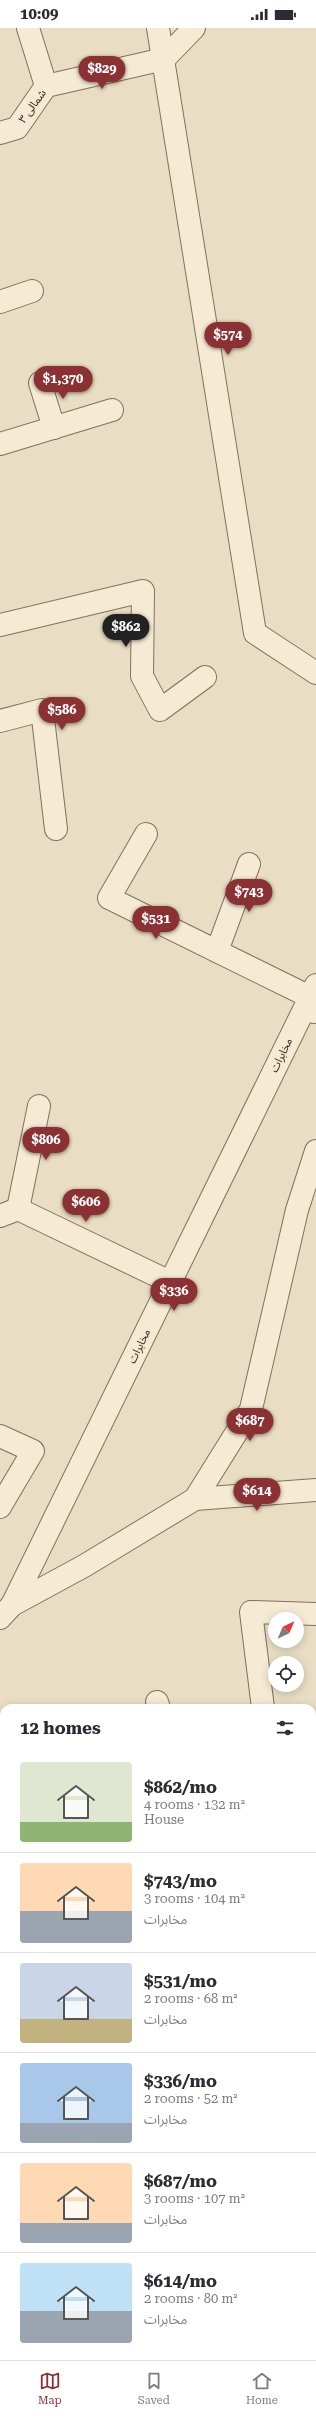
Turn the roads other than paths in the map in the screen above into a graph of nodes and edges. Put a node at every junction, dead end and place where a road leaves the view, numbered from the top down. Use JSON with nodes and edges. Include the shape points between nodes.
{"nodes":[{"id":1,"x":28,"y":28,"type":"edge"},
{"id":2,"x":158,"y":28,"type":"edge"},
{"id":3,"x":194,"y":28,"type":"edge"},
{"id":4,"x":164,"y":59,"type":"junction"},
{"id":5,"x":46,"y":86,"type":"junction"},
{"id":6,"x":0,"y":133,"type":"edge"},
{"id":7,"x":32,"y":291,"type":"dead end"},
{"id":8,"x":0,"y":302,"type":"edge"},
{"id":9,"x":40,"y":383,"type":"dead end"},
{"id":10,"x":112,"y":410,"type":"dead end"},
{"id":11,"x":54,"y":428,"type":"junction"},
{"id":12,"x":0,"y":444,"type":"edge"},
{"id":13,"x":0,"y":625,"type":"edge"},
{"id":14,"x":316,"y":673,"type":"edge"},
{"id":15,"x":205,"y":677,"type":"dead end"},
{"id":16,"x":0,"y":721,"type":"edge"},
{"id":17,"x":56,"y":829,"type":"dead end"},
{"id":18,"x":146,"y":834,"type":"dead end"},
{"id":19,"x":249,"y":864,"type":"dead end"},
{"id":20,"x":217,"y":951,"type":"junction"},
{"id":21,"x":314,"y":1000,"type":"edge"},
{"id":22,"x":39,"y":1106,"type":"dead end"},
{"id":23,"x":315,"y":1154,"type":"edge"},
{"id":24,"x":9,"y":1213,"type":"edge"},
{"id":25,"x":170,"y":1282,"type":"junction"},
{"id":26,"x":0,"y":1436,"type":"edge"},
{"id":27,"x":316,"y":1490,"type":"edge"},
{"id":28,"x":195,"y":1500,"type":"junction"},
{"id":29,"x":0,"y":1507,"type":"edge"},
{"id":30,"x":6,"y":1612,"type":"edge"},
{"id":31,"x":316,"y":1614,"type":"edge"},
{"id":32,"x":263,"y":1704,"type":"edge"}],
"edges":[{"from":1,"to":5,"type":"street"},
{"from":2,"to":4,"type":"street"},
{"from":3,"to":4,"type":"street"},
{"from":4,"to":5,"type":"street","name":"۳ شمالی"},
{"from":4,"to":14,"type":"street","via":[[255,633]]},
{"from":5,"to":6,"type":"street","name":"۳ شمالی","via":[[16,128]]},
{"from":7,"to":8,"type":"street"},
{"from":9,"to":11,"type":"street"},
{"from":10,"to":11,"type":"street"},
{"from":11,"to":12,"type":"street"},
{"from":13,"to":15,"type":"street","via":[[143,592],[142,676],[160,710]]},
{"from":16,"to":17,"type":"street","via":[[42,710]]},
{"from":18,"to":20,"type":"street","via":[[109,898]]},
{"from":19,"to":20,"type":"street"},
{"from":20,"to":21,"type":"street"},
{"from":21,"to":25,"type":"street","name":"مخابرات"},
{"from":22,"to":24,"type":"street"},
{"from":23,"to":28,"type":"street","via":[[297,1210],[251,1409]]},
{"from":24,"to":25,"type":"street"},
{"from":25,"to":30,"type":"street","name":"مخابرات"},
{"from":26,"to":29,"type":"street","via":[[32,1452]]},
{"from":27,"to":28,"type":"street"},
{"from":28,"to":30,"type":"street"},
{"from":31,"to":32,"type":"street","via":[[250,1612]]}]}
